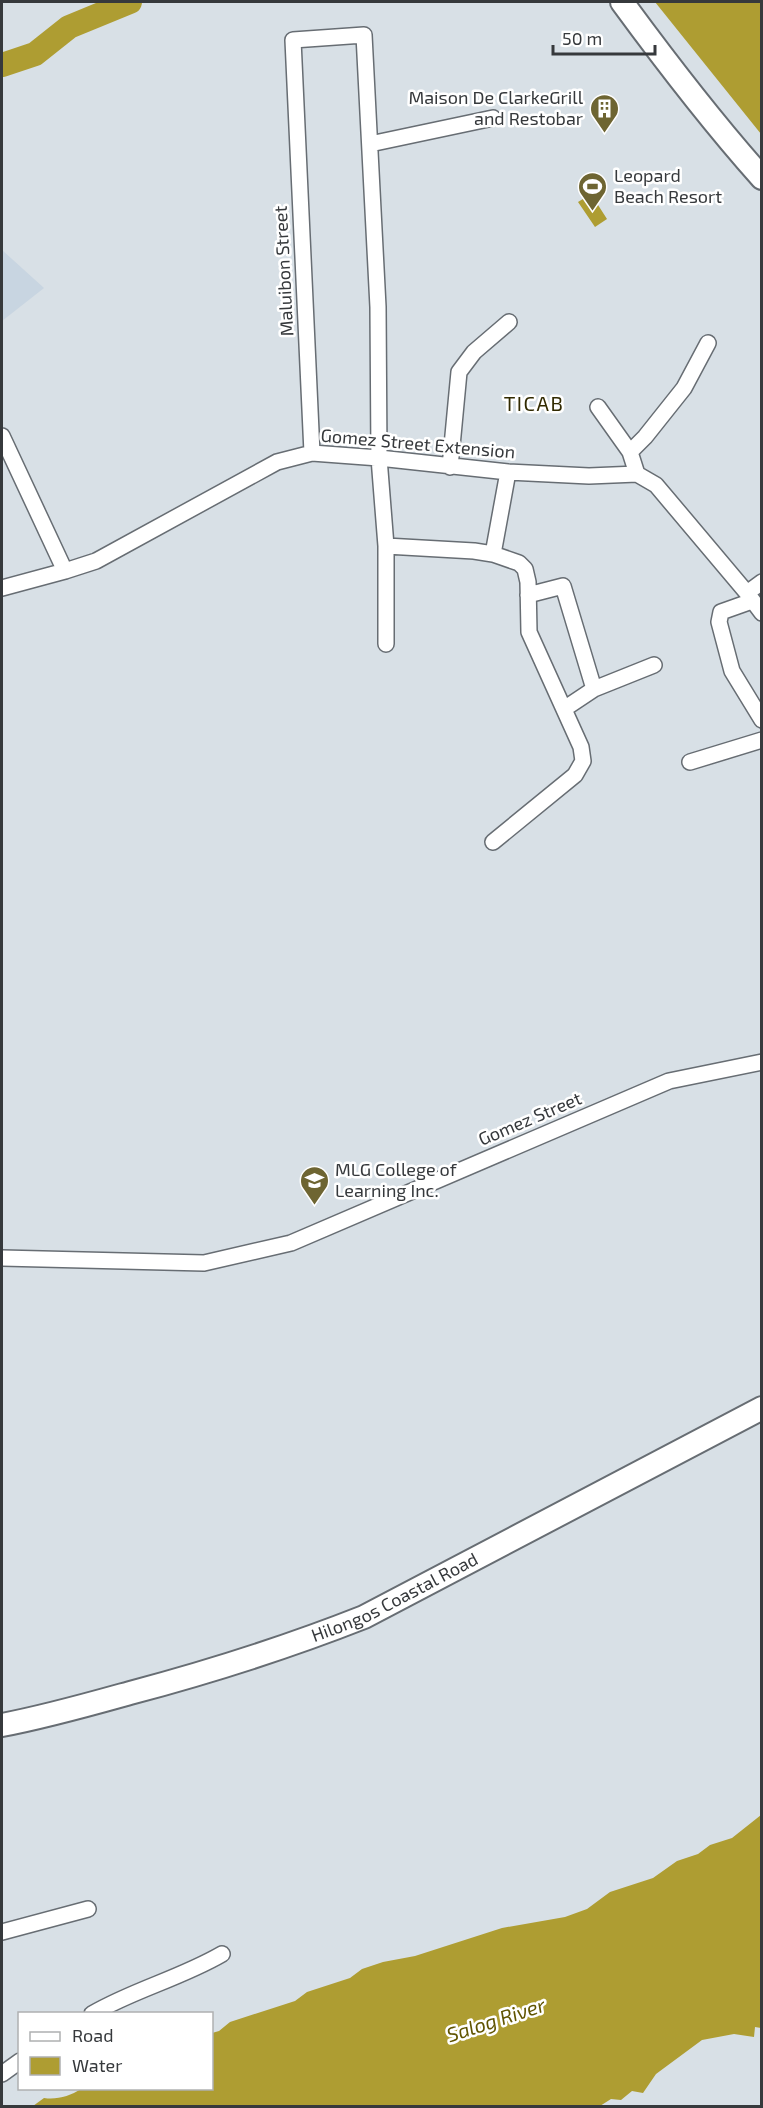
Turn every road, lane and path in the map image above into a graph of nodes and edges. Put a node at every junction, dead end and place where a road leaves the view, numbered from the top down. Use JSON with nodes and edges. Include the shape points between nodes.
{"nodes":[{"id":1,"x":622,"y":2,"type":"edge"},
{"id":2,"x":493,"y":118,"type":"dead end"},
{"id":3,"x":370,"y":144,"type":"junction"},
{"id":4,"x":762,"y":178,"type":"edge"},
{"id":5,"x":509,"y":322,"type":"dead end"},
{"id":6,"x":708,"y":343,"type":"dead end"},
{"id":7,"x":598,"y":407,"type":"dead end"},
{"id":8,"x":2,"y":436,"type":"edge"},
{"id":9,"x":630,"y":452,"type":"junction"},
{"id":10,"x":312,"y":453,"type":"junction"},
{"id":11,"x":379,"y":458,"type":"junction"},
{"id":12,"x":450,"y":467,"type":"junction"},
{"id":13,"x":508,"y":472,"type":"junction"},
{"id":14,"x":637,"y":474,"type":"junction"},
{"id":15,"x":386,"y":546,"type":"junction"},
{"id":16,"x":493,"y":554,"type":"junction"},
{"id":17,"x":66,"y":571,"type":"junction"},
{"id":18,"x":762,"y":582,"type":"edge"},
{"id":19,"x":2,"y":588,"type":"edge"},
{"id":20,"x":528,"y":595,"type":"junction"},
{"id":21,"x":750,"y":597,"type":"junction"},
{"id":22,"x":762,"y":614,"type":"edge"},
{"id":23,"x":386,"y":644,"type":"dead end"},
{"id":24,"x":654,"y":665,"type":"dead end"},
{"id":25,"x":594,"y":689,"type":"junction"},
{"id":26,"x":564,"y":709,"type":"junction"},
{"id":27,"x":762,"y":720,"type":"edge"},
{"id":28,"x":762,"y":740,"type":"edge"},
{"id":29,"x":690,"y":762,"type":"dead end"},
{"id":30,"x":493,"y":842,"type":"dead end"},
{"id":31,"x":762,"y":1062,"type":"edge"},
{"id":32,"x":2,"y":1258,"type":"edge"},
{"id":33,"x":762,"y":1408,"type":"edge"},
{"id":34,"x":2,"y":1725,"type":"edge"},
{"id":35,"x":88,"y":1909,"type":"dead end"},
{"id":36,"x":2,"y":1932,"type":"edge"},
{"id":37,"x":222,"y":1954,"type":"dead end"},
{"id":38,"x":94,"y":2012,"type":"edge"},
{"id":39,"x":18,"y":2062,"type":"edge"},
{"id":40,"x":2,"y":2074,"type":"edge"}],
"edges":[{"from":1,"to":4,"type":"street"},
{"from":2,"to":3,"type":"street"},
{"from":3,"to":10,"type":"street","name":"Maluibon Street","via":[[364,35],[293,40]]},
{"from":3,"to":11,"type":"street","via":[[378,306]]},
{"from":5,"to":12,"type":"street","via":[[474,352],[459,372]]},
{"from":6,"to":9,"type":"street","via":[[684,388]]},
{"from":7,"to":9,"type":"street"},
{"from":8,"to":17,"type":"street"},
{"from":9,"to":14,"type":"street"},
{"from":10,"to":11,"type":"street","name":"Gomez Street Extension"},
{"from":10,"to":17,"type":"street","name":"Gomez Street Extension","via":[[277,462],[96,561]]},
{"from":11,"to":12,"type":"street","name":"Gomez Street Extension"},
{"from":11,"to":15,"type":"street"},
{"from":12,"to":13,"type":"street","name":"Gomez Street Extension"},
{"from":13,"to":14,"type":"street","name":"Gomez Street Extension"},
{"from":13,"to":16,"type":"street"},
{"from":14,"to":21,"type":"street","via":[[656,485]]},
{"from":15,"to":16,"type":"street"},
{"from":15,"to":23,"type":"street"},
{"from":16,"to":20,"type":"street","via":[[525,569]]},
{"from":17,"to":19,"type":"street","name":"Gomez Street Extension"},
{"from":18,"to":21,"type":"street"},
{"from":20,"to":25,"type":"street","via":[[563,586]]},
{"from":20,"to":26,"type":"street","via":[[529,632]]},
{"from":21,"to":22,"type":"street"},
{"from":21,"to":27,"type":"street","via":[[721,612],[719,622],[732,671]]},
{"from":24,"to":25,"type":"street"},
{"from":25,"to":26,"type":"street"},
{"from":26,"to":30,"type":"street","via":[[583,755],[581,767]]},
{"from":28,"to":29,"type":"street"},
{"from":31,"to":32,"type":"street","name":"Gomez Street","via":[[669,1081],[291,1243],[204,1263]]},
{"from":33,"to":34,"type":"street","name":"Hilongos Coastal Road","via":[[364,1617],[179,1680]]},
{"from":35,"to":36,"type":"street"},
{"from":37,"to":38,"type":"street","via":[[199,1968]]},
{"from":39,"to":40,"type":"street"}]}
